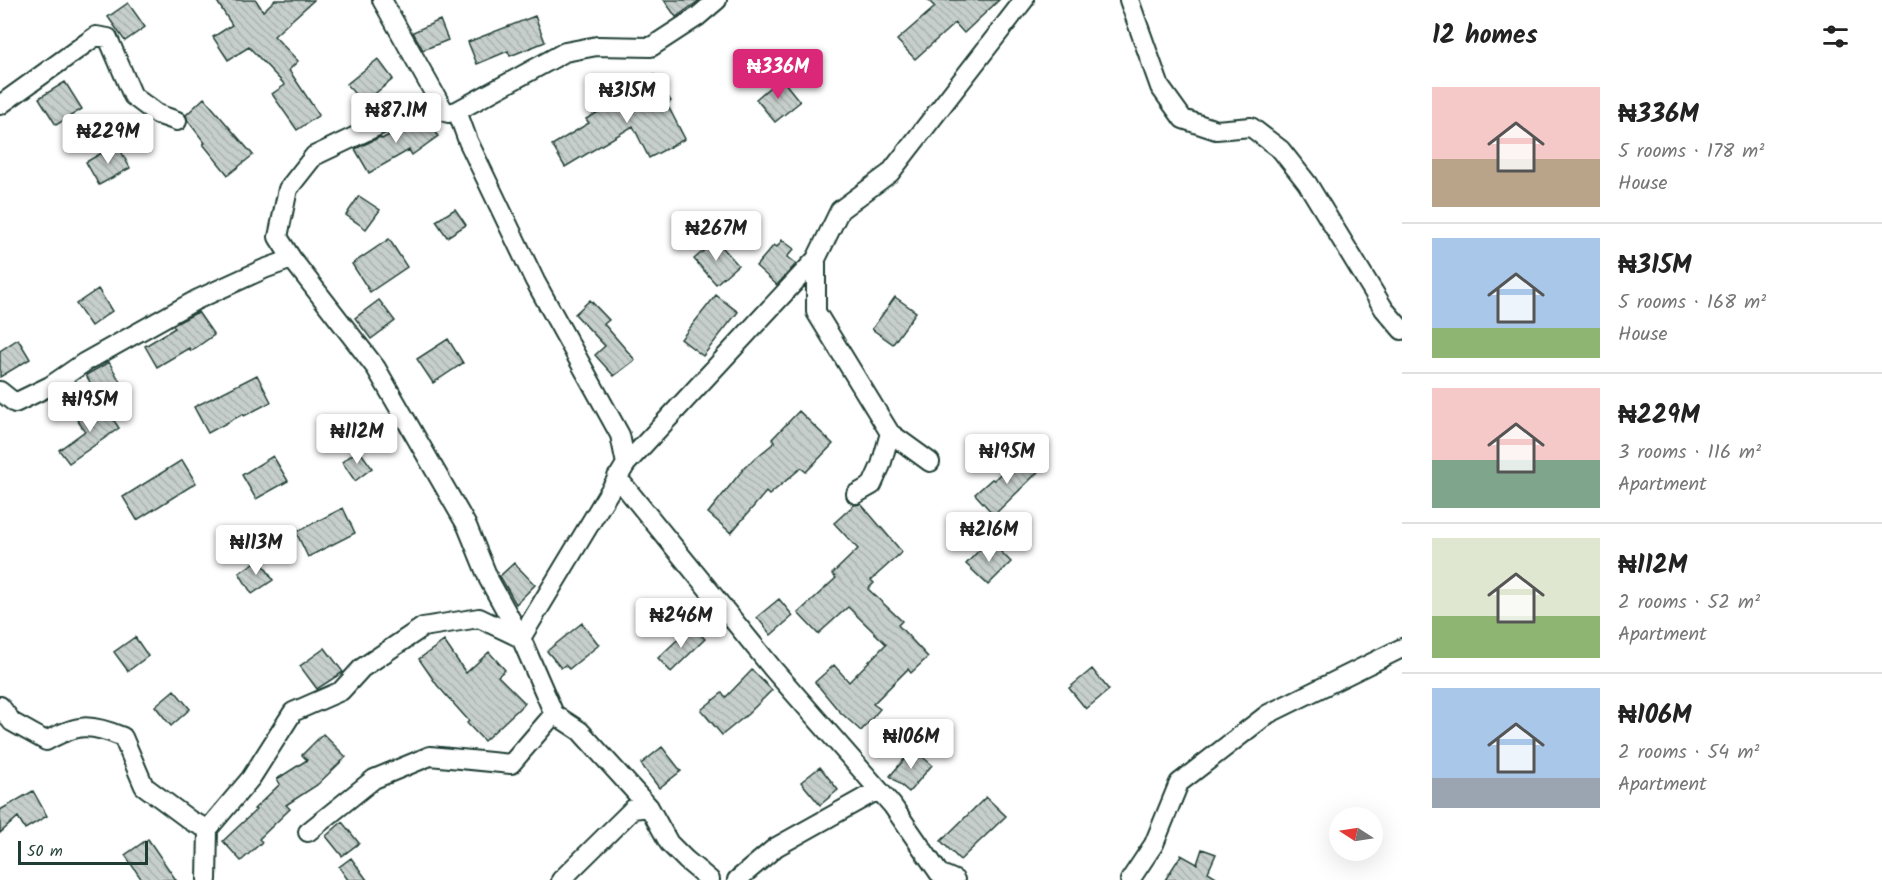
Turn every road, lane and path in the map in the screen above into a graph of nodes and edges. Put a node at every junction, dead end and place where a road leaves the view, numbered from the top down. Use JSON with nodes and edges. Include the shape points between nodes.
{"nodes":[{"id":1,"x":717,"y":0,"type":"edge"},
{"id":2,"x":1024,"y":0,"type":"edge"},
{"id":3,"x":1129,"y":0,"type":"edge"},
{"id":4,"x":388,"y":2,"type":"edge"},
{"id":5,"x":0,"y":105,"type":"edge"},
{"id":6,"x":450,"y":110,"type":"junction"},
{"id":7,"x":177,"y":121,"type":"dead end"},
{"id":8,"x":292,"y":259,"type":"junction"},
{"id":9,"x":816,"y":259,"type":"junction"},
{"id":10,"x":1402,"y":330,"type":"edge"},
{"id":11,"x":0,"y":391,"type":"edge"},
{"id":12,"x":890,"y":433,"type":"junction"},
{"id":13,"x":930,"y":462,"type":"dead end"},
{"id":14,"x":622,"y":470,"type":"junction"},
{"id":15,"x":856,"y":494,"type":"dead end"},
{"id":16,"x":521,"y":638,"type":"junction"},
{"id":17,"x":1402,"y":648,"type":"edge"},
{"id":18,"x":0,"y":706,"type":"edge"},
{"id":19,"x":554,"y":714,"type":"junction"},
{"id":20,"x":878,"y":790,"type":"junction"},
{"id":21,"x":649,"y":807,"type":"junction"},
{"id":22,"x":208,"y":829,"type":"junction"},
{"id":23,"x":308,"y":832,"type":"dead end"},
{"id":24,"x":207,"y":880,"type":"edge"},
{"id":25,"x":561,"y":880,"type":"edge"},
{"id":26,"x":710,"y":880,"type":"edge"},
{"id":27,"x":737,"y":880,"type":"edge"},
{"id":28,"x":955,"y":880,"type":"edge"},
{"id":29,"x":1130,"y":880,"type":"edge"}],
"edges":[{"from":1,"to":6,"type":"street","via":[[651,47],[597,46],[565,52]]},
{"from":2,"to":9,"type":"street","via":[[890,173],[840,210]]},
{"from":3,"to":10,"type":"street","via":[[1160,87],[1183,118],[1216,130],[1251,127],[1281,150],[1307,183],[1384,309]]},
{"from":4,"to":6,"type":"street"},
{"from":5,"to":7,"type":"street","via":[[96,36],[108,38],[133,96],[157,114]]},
{"from":6,"to":8,"type":"street","via":[[413,109],[314,156],[288,189],[282,217],[278,237]]},
{"from":6,"to":14,"type":"street","via":[[535,281],[620,435]]},
{"from":8,"to":11,"type":"street","via":[[196,300],[15,403]]},
{"from":8,"to":16,"type":"street","via":[[376,368],[467,526],[489,580]]},
{"from":9,"to":12,"type":"street","via":[[816,312]]},
{"from":9,"to":14,"type":"street"},
{"from":12,"to":13,"type":"street"},
{"from":12,"to":15,"type":"street","via":[[872,485]]},
{"from":14,"to":16,"type":"street"},
{"from":14,"to":20,"type":"street","via":[[773,669]]},
{"from":16,"to":19,"type":"street"},
{"from":16,"to":22,"type":"street","via":[[479,618],[423,627],[363,668],[341,692],[293,712],[251,778]]},
{"from":17,"to":29,"type":"street","via":[[1268,714],[1179,783],[1154,844]]},
{"from":18,"to":22,"type":"street","via":[[12,722],[46,741],[70,729],[98,727],[123,737],[144,786]]},
{"from":19,"to":21,"type":"street","via":[[580,731]]},
{"from":19,"to":23,"type":"street","via":[[512,764],[430,756],[374,779]]},
{"from":20,"to":27,"type":"street","via":[[776,847]]},
{"from":20,"to":28,"type":"street","via":[[939,873]]},
{"from":21,"to":25,"type":"street","via":[[633,809]]},
{"from":21,"to":26,"type":"street","via":[[669,843]]},
{"from":22,"to":24,"type":"street"}]}
